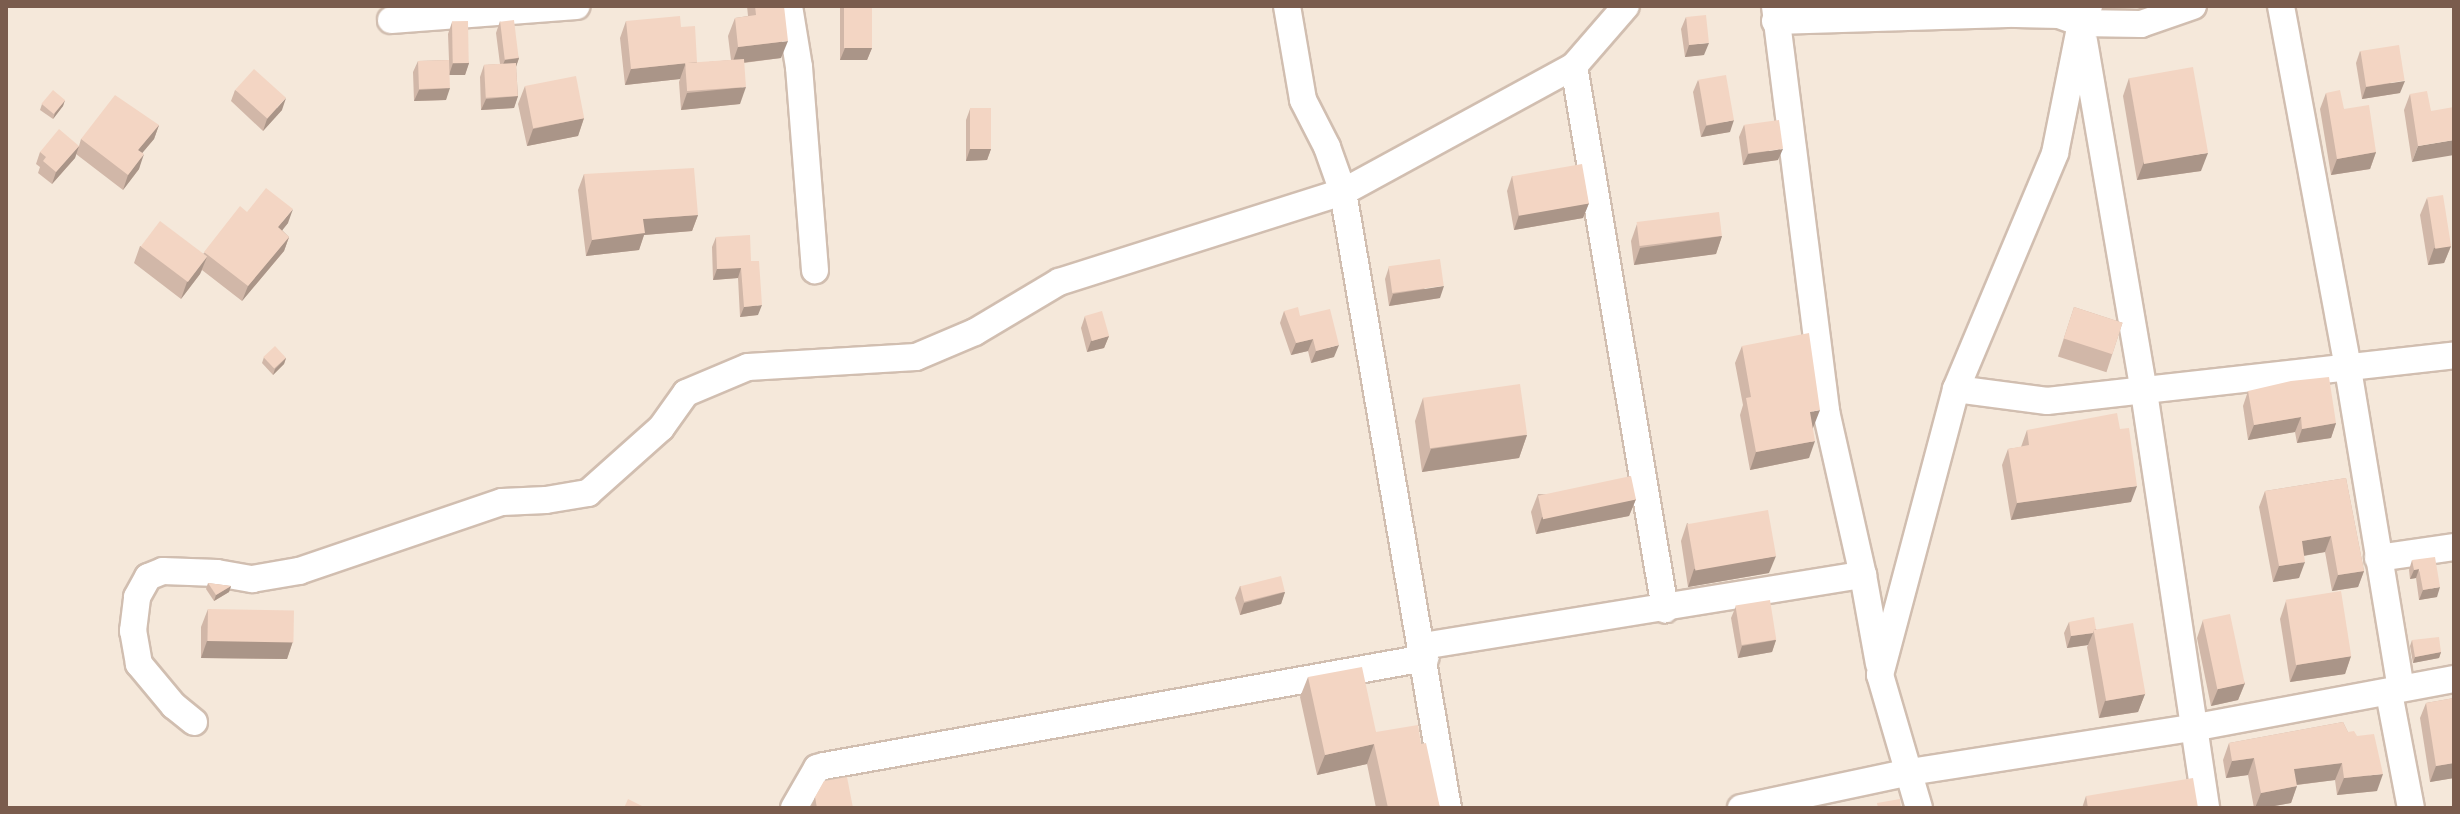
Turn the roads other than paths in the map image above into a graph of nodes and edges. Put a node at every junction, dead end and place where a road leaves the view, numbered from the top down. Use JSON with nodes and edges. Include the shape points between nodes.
{"nodes":[{"id":1,"x":576,"y":6,"type":"edge"},
{"id":2,"x":789,"y":6,"type":"edge"},
{"id":3,"x":1287,"y":6,"type":"edge"},
{"id":4,"x":1626,"y":6,"type":"edge"},
{"id":5,"x":2193,"y":6,"type":"edge"},
{"id":6,"x":2281,"y":6,"type":"edge"},
{"id":7,"x":1775,"y":14,"type":"edge"},
{"id":8,"x":2085,"y":14,"type":"edge"},
{"id":9,"x":391,"y":20,"type":"dead end"},
{"id":10,"x":1574,"y":66,"type":"junction"},
{"id":11,"x":1343,"y":192,"type":"junction"},
{"id":12,"x":815,"y":270,"type":"dead end"},
{"id":13,"x":2454,"y":355,"type":"edge"},
{"id":14,"x":2348,"y":369,"type":"junction"},
{"id":15,"x":1956,"y":389,"type":"junction"},
{"id":16,"x":2144,"y":392,"type":"junction"},
{"id":17,"x":2454,"y":547,"type":"edge"},
{"id":18,"x":2378,"y":558,"type":"junction"},
{"id":19,"x":1863,"y":575,"type":"junction"},
{"id":20,"x":1665,"y":609,"type":"junction"},
{"id":21,"x":1424,"y":652,"type":"junction"},
{"id":22,"x":1880,"y":675,"type":"junction"},
{"id":23,"x":2454,"y":679,"type":"edge"},
{"id":24,"x":2395,"y":690,"type":"junction"},
{"id":25,"x":194,"y":722,"type":"dead end"},
{"id":26,"x":2192,"y":728,"type":"junction"},
{"id":27,"x":1910,"y":772,"type":"junction"},
{"id":28,"x":794,"y":808,"type":"edge"},
{"id":29,"x":1448,"y":808,"type":"edge"},
{"id":30,"x":1741,"y":808,"type":"edge"},
{"id":31,"x":1919,"y":808,"type":"edge"},
{"id":32,"x":2206,"y":808,"type":"edge"},
{"id":33,"x":2411,"y":808,"type":"edge"}],
"edges":[{"from":1,"to":9,"type":"street"},
{"from":2,"to":12,"type":"street"},
{"from":3,"to":11,"type":"street","via":[[1303,100]]},
{"from":4,"to":10,"type":"street"},
{"from":5,"to":8,"type":"street","via":[[2141,24]]},
{"from":6,"to":14,"type":"street"},
{"from":7,"to":8,"type":"street"},
{"from":7,"to":19,"type":"street","via":[[1826,411]]},
{"from":8,"to":15,"type":"street","via":[[2055,153]]},
{"from":8,"to":16,"type":"street"},
{"from":10,"to":11,"type":"street"},
{"from":10,"to":20,"type":"street"},
{"from":11,"to":21,"type":"street"},
{"from":11,"to":25,"type":"street","via":[[1059,282],[975,332],[916,357],[748,367],[686,393],[661,428],[588,493],[502,502],[299,571],[252,579],[163,571],[148,577],[137,597],[133,631],[139,664]]},
{"from":13,"to":14,"type":"street"},
{"from":14,"to":16,"type":"street"},
{"from":14,"to":18,"type":"street"},
{"from":15,"to":16,"type":"street","via":[[2047,401]]},
{"from":15,"to":22,"type":"street"},
{"from":16,"to":26,"type":"street"},
{"from":17,"to":18,"type":"street"},
{"from":18,"to":24,"type":"street"},
{"from":19,"to":20,"type":"street"},
{"from":19,"to":22,"type":"street"},
{"from":20,"to":21,"type":"street"},
{"from":21,"to":28,"type":"street","via":[[824,766],[817,768]]},
{"from":21,"to":29,"type":"street"},
{"from":22,"to":27,"type":"street"},
{"from":23,"to":24,"type":"street"},
{"from":24,"to":26,"type":"street"},
{"from":24,"to":33,"type":"street"},
{"from":26,"to":27,"type":"street"},
{"from":26,"to":32,"type":"street"},
{"from":27,"to":30,"type":"street"},
{"from":27,"to":31,"type":"street"}]}
